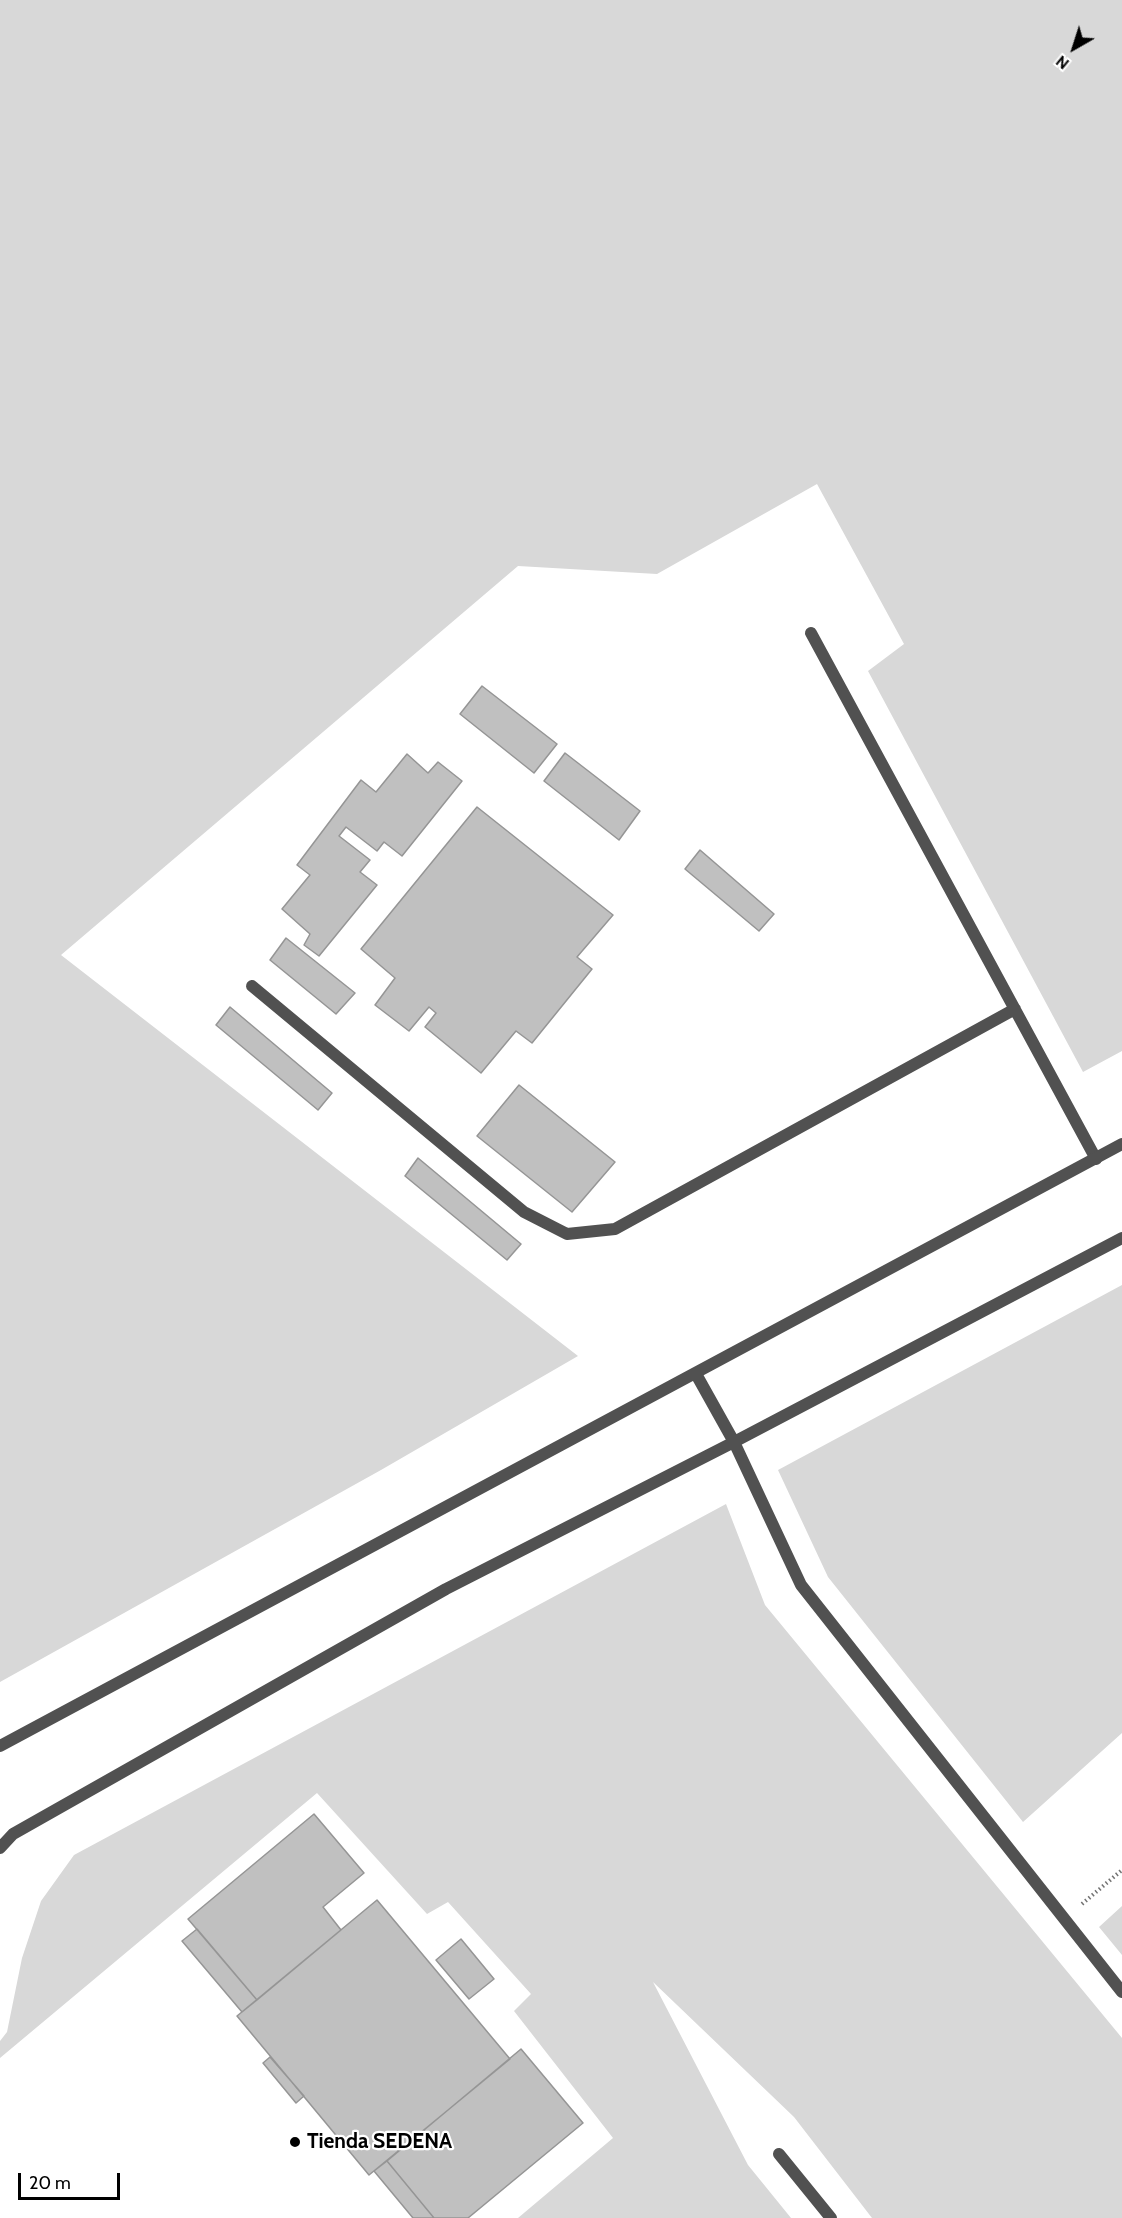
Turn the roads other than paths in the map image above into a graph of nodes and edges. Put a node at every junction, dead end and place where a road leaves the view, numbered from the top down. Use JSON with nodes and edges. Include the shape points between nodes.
{"nodes":[{"id":1,"x":811,"y":633,"type":"dead end"},
{"id":2,"x":252,"y":986,"type":"dead end"},
{"id":3,"x":1015,"y":1009,"type":"junction"},
{"id":4,"x":1122,"y":1144,"type":"edge"},
{"id":5,"x":1096,"y":1159,"type":"junction"},
{"id":6,"x":1122,"y":1238,"type":"edge"},
{"id":7,"x":696,"y":1374,"type":"junction"},
{"id":8,"x":734,"y":1442,"type":"junction"},
{"id":9,"x":0,"y":1746,"type":"edge"},
{"id":10,"x":0,"y":1848,"type":"edge"},
{"id":11,"x":1122,"y":1992,"type":"edge"},
{"id":12,"x":779,"y":2154,"type":"dead end"},
{"id":13,"x":831,"y":2218,"type":"edge"}],
"edges":[{"from":1,"to":3,"type":"street"},
{"from":2,"to":3,"type":"street","via":[[524,1212],[567,1234],[615,1229]]},
{"from":3,"to":5,"type":"street"},
{"from":4,"to":5,"type":"street"},
{"from":5,"to":7,"type":"street"},
{"from":6,"to":8,"type":"street"},
{"from":7,"to":8,"type":"street"},
{"from":7,"to":9,"type":"street"},
{"from":8,"to":10,"type":"street","via":[[446,1589],[13,1834]]},
{"from":8,"to":11,"type":"street","via":[[801,1585]]},
{"from":12,"to":13,"type":"street"}]}
